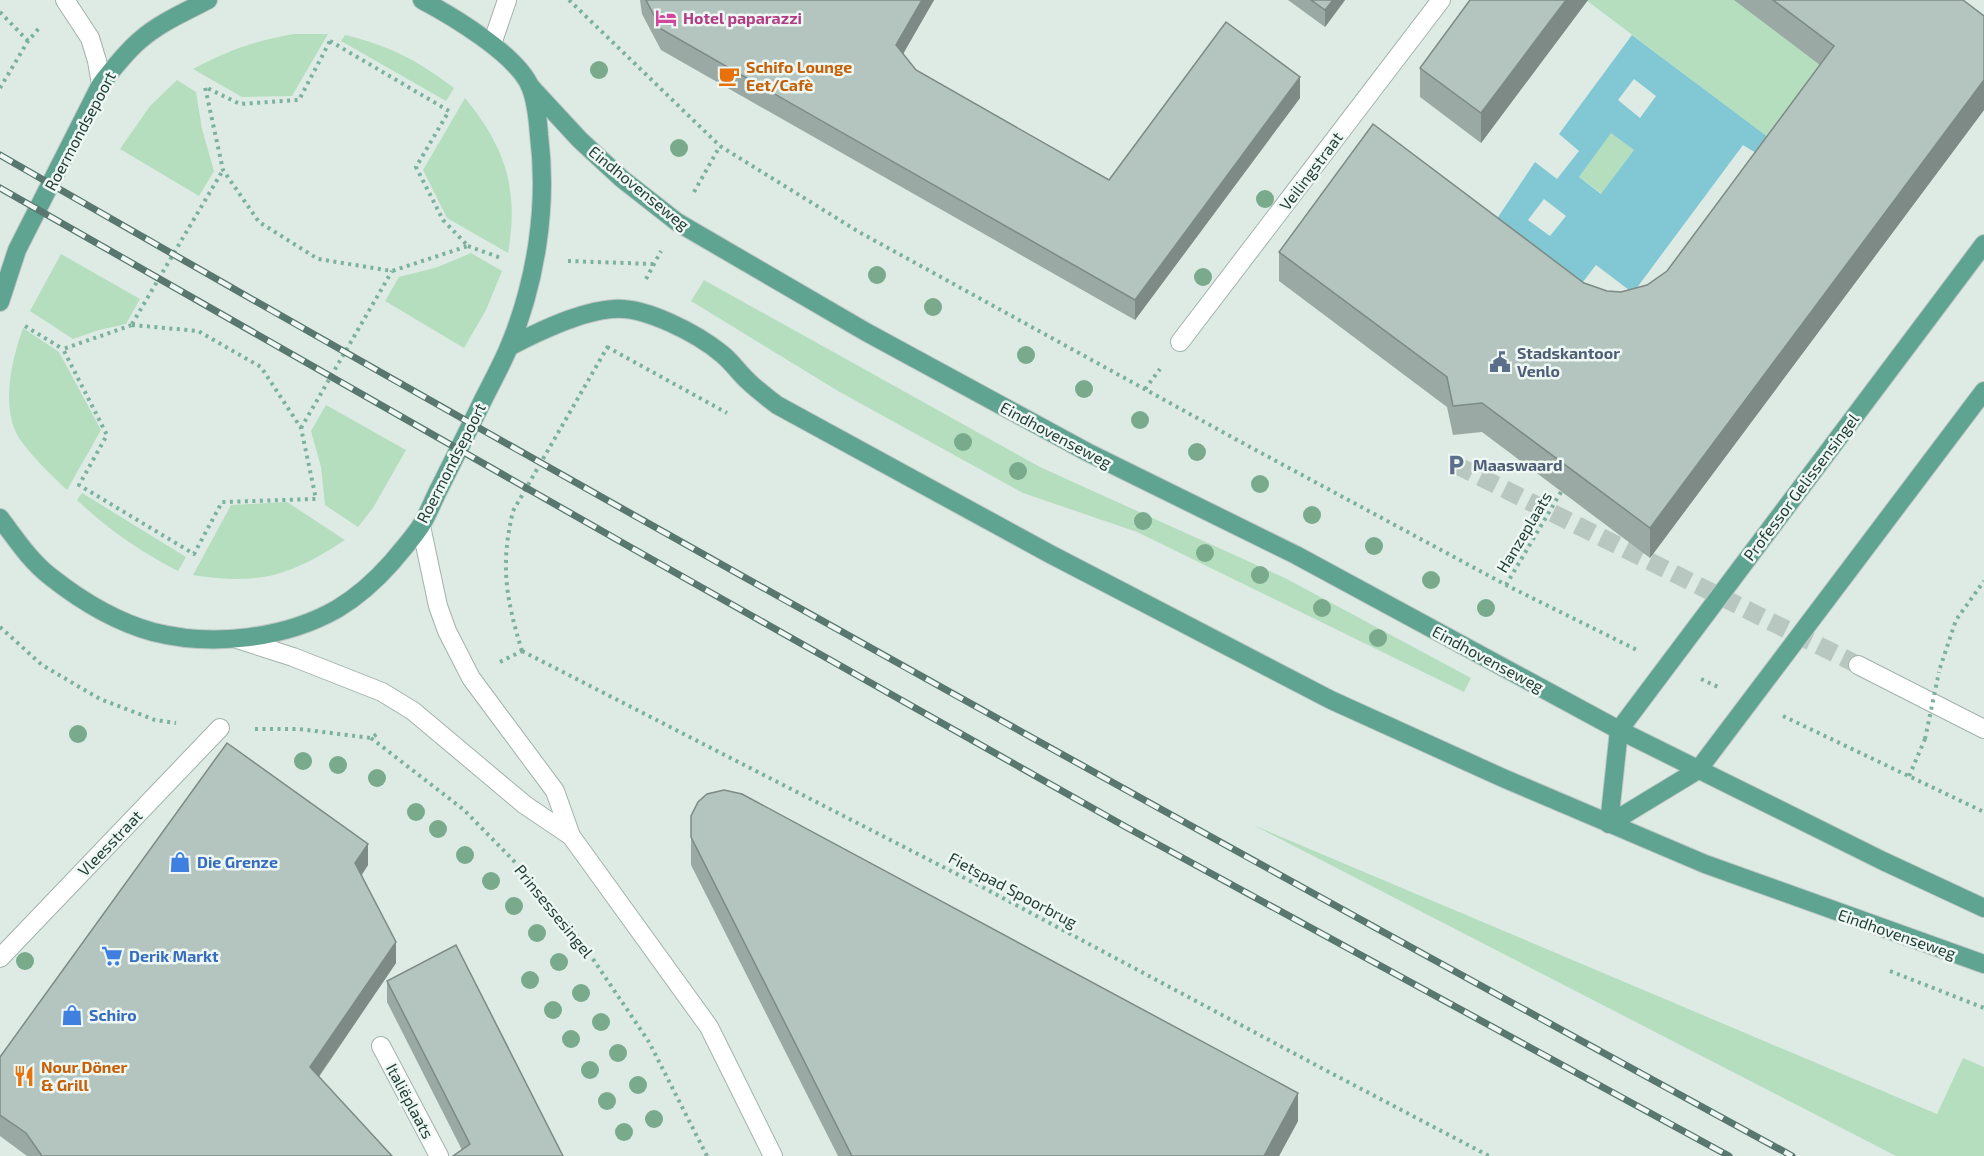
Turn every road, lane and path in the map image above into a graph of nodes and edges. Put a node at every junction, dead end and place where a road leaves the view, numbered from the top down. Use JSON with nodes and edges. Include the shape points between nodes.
{"nodes":[{"id":1,"x":65,"y":0,"type":"edge"},
{"id":2,"x":208,"y":0,"type":"edge"},
{"id":3,"x":423,"y":0,"type":"edge"},
{"id":4,"x":507,"y":0,"type":"edge"},
{"id":5,"x":569,"y":0,"type":"edge"},
{"id":6,"x":1441,"y":0,"type":"edge"},
{"id":7,"x":0,"y":12,"type":"edge"},
{"id":8,"x":492,"y":44,"type":"junction"},
{"id":9,"x":101,"y":84,"type":"junction"},
{"id":10,"x":530,"y":86,"type":"junction"},
{"id":11,"x":0,"y":88,"type":"edge"},
{"id":12,"x":720,"y":146,"type":"junction"},
{"id":13,"x":223,"y":170,"type":"junction"},
{"id":14,"x":677,"y":222,"type":"junction"},
{"id":15,"x":1984,"y":244,"type":"edge"},
{"id":16,"x":17,"y":250,"type":"junction"},
{"id":17,"x":0,"y":261,"type":"edge"},
{"id":18,"x":392,"y":271,"type":"junction"},
{"id":19,"x":0,"y":302,"type":"edge"},
{"id":20,"x":629,"y":310,"type":"junction"},
{"id":21,"x":20,"y":323,"type":"dead end"},
{"id":22,"x":132,"y":325,"type":"junction"},
{"id":23,"x":1180,"y":342,"type":"dead end"},
{"id":24,"x":509,"y":346,"type":"junction"},
{"id":25,"x":63,"y":349,"type":"junction"},
{"id":26,"x":1984,"y":391,"type":"edge"},
{"id":27,"x":301,"y":428,"type":"junction"},
{"id":28,"x":1562,"y":492,"type":"edge"},
{"id":29,"x":0,"y":518,"type":"edge"},
{"id":30,"x":421,"y":526,"type":"junction"},
{"id":31,"x":1984,"y":581,"type":"edge"},
{"id":32,"x":1506,"y":585,"type":"junction"},
{"id":33,"x":0,"y":627,"type":"edge"},
{"id":34,"x":237,"y":639,"type":"junction"},
{"id":35,"x":1667,"y":664,"type":"junction"},
{"id":36,"x":1858,"y":665,"type":"tunnel mouth"},
{"id":37,"x":1749,"y":701,"type":"junction"},
{"id":38,"x":220,"y":728,"type":"junction"},
{"id":39,"x":1984,"y":729,"type":"edge"},
{"id":40,"x":1619,"y":730,"type":"junction"},
{"id":41,"x":1698,"y":770,"type":"junction"},
{"id":42,"x":1910,"y":777,"type":"junction"},
{"id":43,"x":1984,"y":812,"type":"edge"},
{"id":44,"x":1609,"y":824,"type":"junction"},
{"id":45,"x":571,"y":836,"type":"junction"},
{"id":46,"x":1984,"y":908,"type":"edge"},
{"id":47,"x":0,"y":958,"type":"edge"},
{"id":48,"x":1984,"y":964,"type":"edge"},
{"id":49,"x":381,"y":1046,"type":"dead end"},
{"id":50,"x":439,"y":1156,"type":"edge"},
{"id":51,"x":707,"y":1156,"type":"edge"},
{"id":52,"x":774,"y":1156,"type":"edge"},
{"id":53,"x":1489,"y":1156,"type":"edge"}],
"edges":[{"from":1,"to":9,"type":"street","via":[[90,38]]},
{"from":2,"to":9,"type":"main road","name":"Roermondsepoort","via":[[140,40]]},
{"from":3,"to":8,"type":"main road","name":"Roermondsepoort"},
{"from":4,"to":8,"type":"street"},
{"from":5,"to":12,"type":"path"},
{"from":6,"to":23,"type":"street","name":"Veilingstraat"},
{"from":7,"to":11,"type":"path","via":[[28,41]]},
{"from":8,"to":10,"type":"main road","name":"Roermondsepoort"},
{"from":9,"to":16,"type":"main road","name":"Roermondsepoort"},
{"from":10,"to":14,"type":"main road","name":"Eindhovenseweg","via":[[621,178]]},
{"from":10,"to":24,"type":"main road","name":"Roermondsepoort","via":[[542,160],[540,223],[527,290]]},
{"from":12,"to":14,"type":"path"},
{"from":12,"to":32,"type":"path","via":[[869,237]]},
{"from":13,"to":18,"type":"path","via":[[259,222],[318,259]]},
{"from":13,"to":18,"type":"path","via":[[205,87],[240,104],[299,100],[330,41],[449,111],[416,167],[443,220],[468,246]]},
{"from":13,"to":22,"type":"path"},
{"from":14,"to":20,"type":"path"},
{"from":14,"to":40,"type":"main road","name":"Eindhovenseweg","via":[[866,332],[1087,452],[1296,555]]},
{"from":15,"to":35,"type":"main road","name":"Professor Gelissensingel"},
{"from":16,"to":17,"type":"main road"},
{"from":16,"to":19,"type":"main road","name":"Roermondsepoort"},
{"from":18,"to":27,"type":"path"},
{"from":20,"to":24,"type":"main road","name":"Eindhovenseweg","via":[[614,308],[572,319]]},
{"from":20,"to":44,"type":"main road","name":"Eindhovenseweg","via":[[665,320],[698,336],[777,405],[1050,554],[1330,700]]},
{"from":20,"to":53,"type":"path","name":"Fietspad Spoorbrug","via":[[513,511],[505,580],[522,651],[984,888]]},
{"from":21,"to":25,"type":"path"},
{"from":22,"to":25,"type":"path"},
{"from":22,"to":27,"type":"path","via":[[198,331],[261,367]]},
{"from":24,"to":30,"type":"main road","name":"Roermondsepoort"},
{"from":25,"to":27,"type":"path","via":[[107,435],[79,485],[194,554],[222,502],[315,499]]},
{"from":26,"to":37,"type":"main road"},
{"from":28,"to":32,"type":"path","name":"Hanzeplaats"},
{"from":29,"to":34,"type":"main road","name":"Roermondsepoort","via":[[31,559],[92,605],[154,632],[200,639]]},
{"from":30,"to":34,"type":"main road","name":"Roermondsepoort","via":[[391,562],[338,608],[298,625]]},
{"from":30,"to":45,"type":"street","via":[[447,631],[471,678],[555,791]]},
{"from":31,"to":42,"type":"path","bridge":true,"via":[[1956,620],[1938,672],[1925,739]]},
{"from":32,"to":35,"type":"path"},
{"from":33,"to":38,"type":"path","via":[[42,665],[100,699],[155,720]]},
{"from":34,"to":45,"type":"street","via":[[382,692],[413,711],[525,806]]},
{"from":35,"to":37,"type":"path"},
{"from":35,"to":40,"type":"main road","name":"Professor Gelissensingel"},
{"from":36,"to":39,"type":"street"},
{"from":37,"to":41,"type":"main road"},
{"from":37,"to":42,"type":"path"},
{"from":38,"to":47,"type":"street","name":"Vleesstraat"},
{"from":38,"to":51,"type":"path","name":"Prinsessesingel","via":[[299,729],[371,738],[464,810],[574,931],[649,1042]]},
{"from":40,"to":41,"type":"main road","name":"Eindhovenseweg"},
{"from":40,"to":44,"type":"main road"},
{"from":41,"to":44,"type":"main road"},
{"from":41,"to":46,"type":"main road","name":"Eindhovenseweg"},
{"from":42,"to":43,"type":"path"},
{"from":44,"to":48,"type":"main road","name":"Eindhovenseweg","via":[[1716,868]]},
{"from":45,"to":52,"type":"street","via":[[709,1027]]},
{"from":49,"to":50,"type":"street","name":"Italiëplaats"}]}
